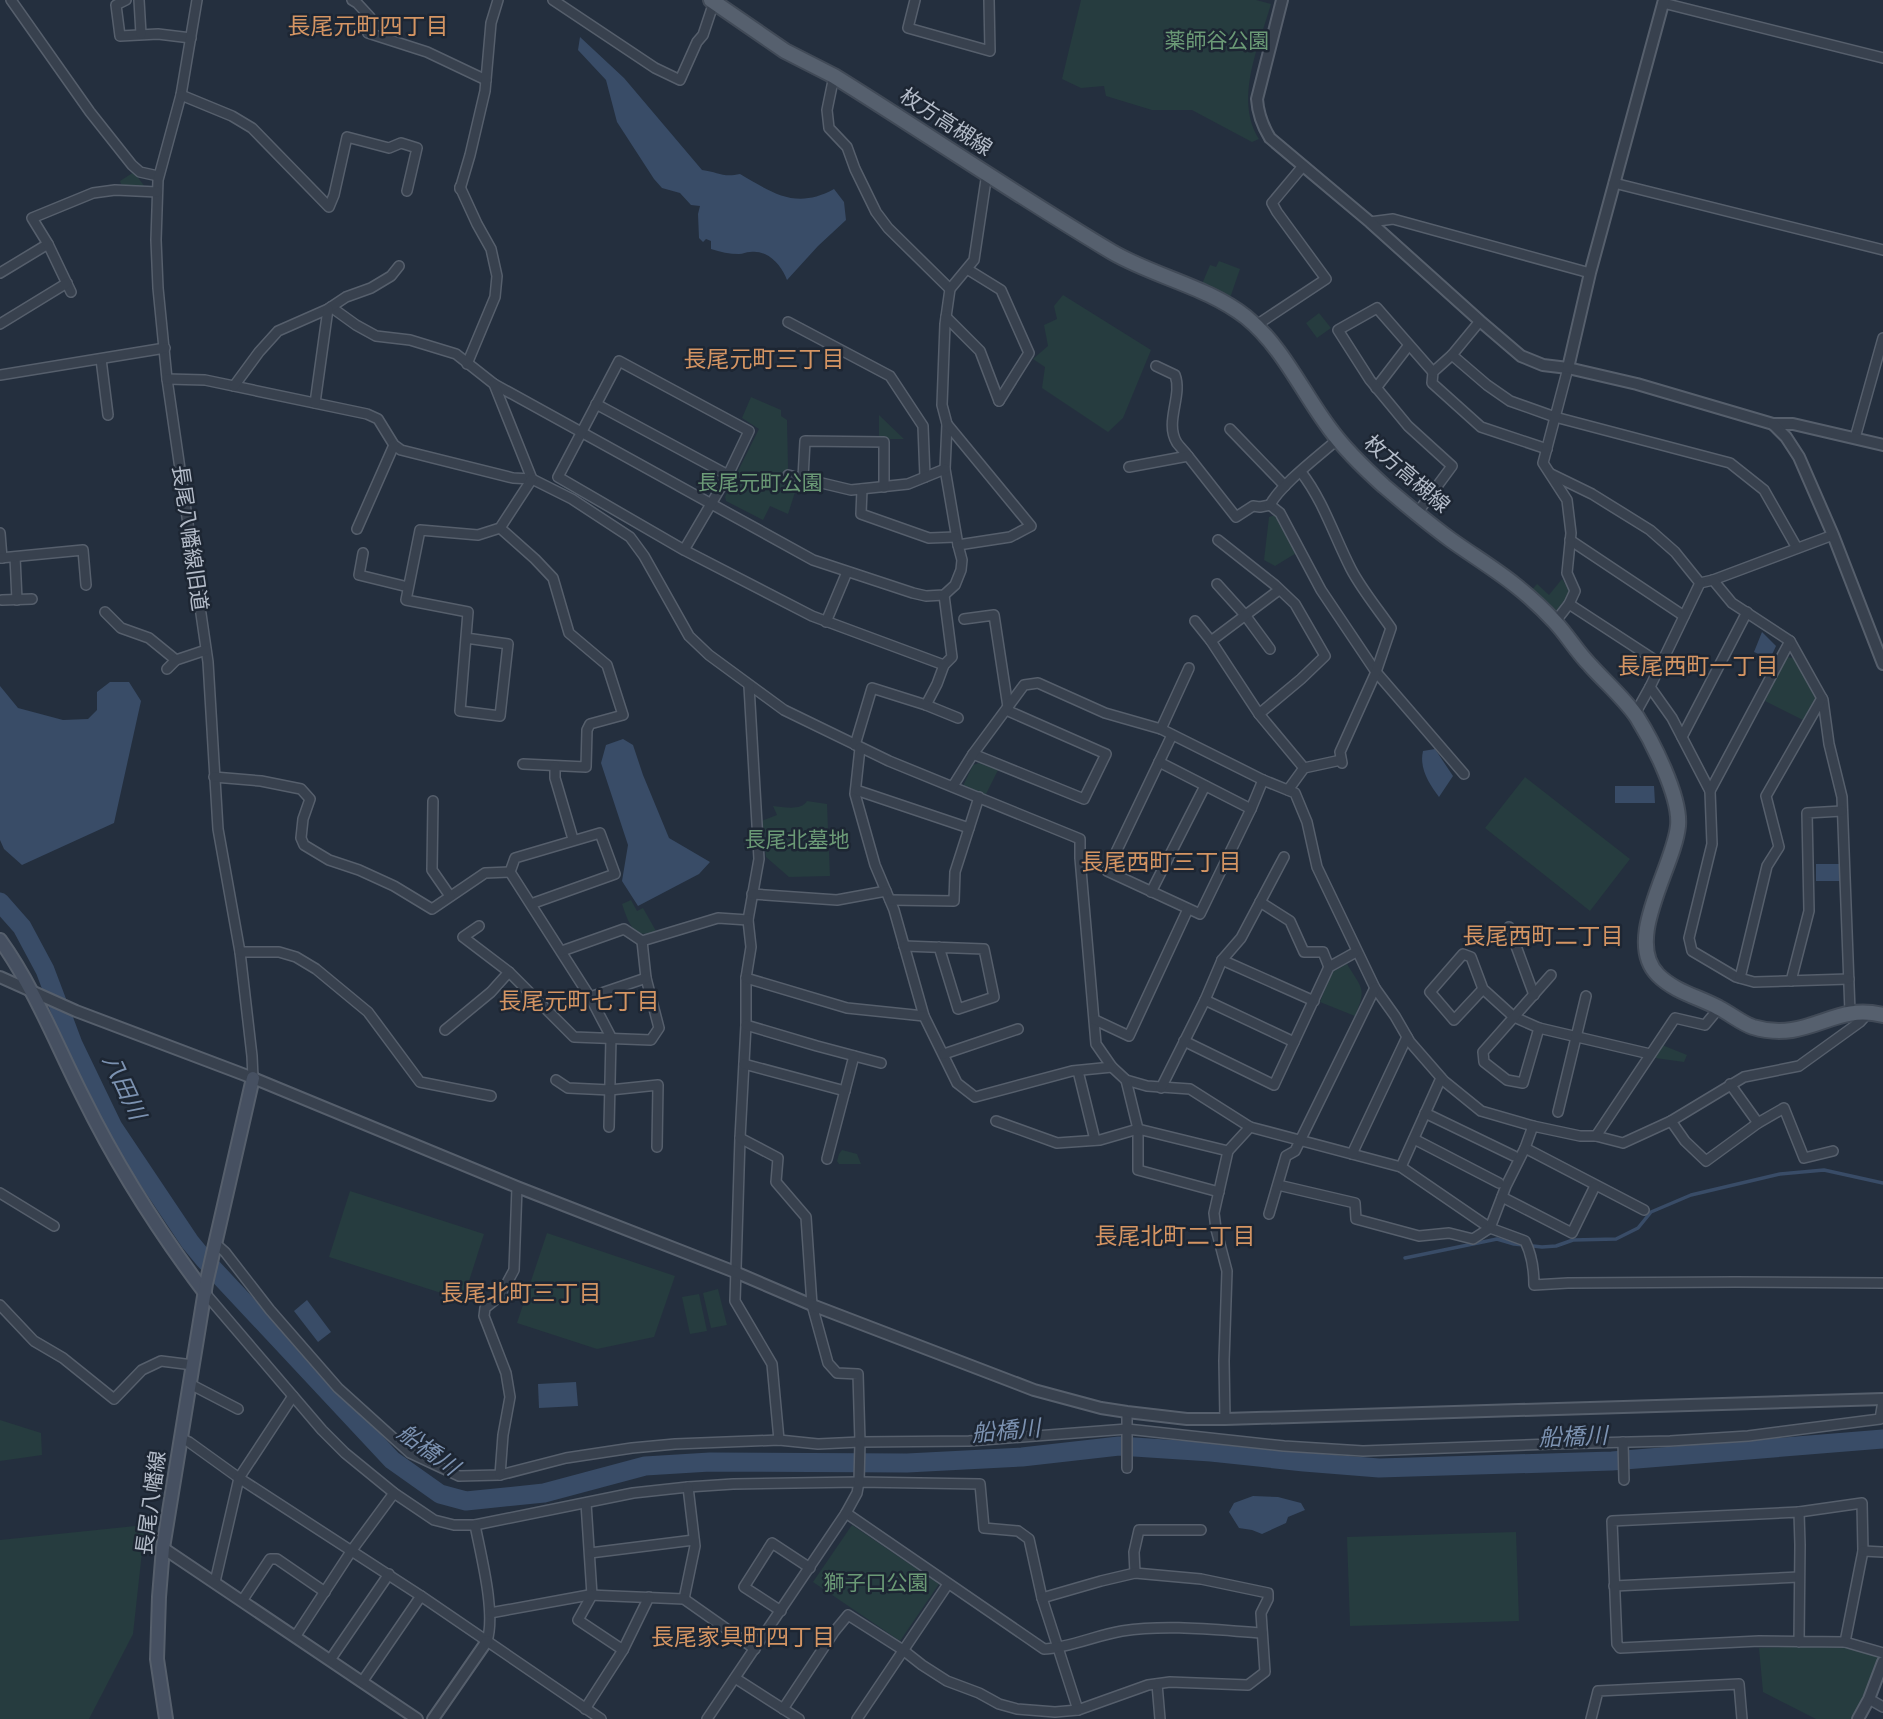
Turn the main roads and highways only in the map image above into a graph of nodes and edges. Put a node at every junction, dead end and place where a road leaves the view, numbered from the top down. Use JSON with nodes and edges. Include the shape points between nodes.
{"nodes":[{"id":1,"x":712,"y":1,"type":"edge"},
{"id":2,"x":0,"y":940,"type":"edge"},
{"id":3,"x":1876,"y":1014,"type":"edge"},
{"id":4,"x":253,"y":1078,"type":"road end"},
{"id":5,"x":205,"y":1289,"type":"junction"},
{"id":6,"x":167,"y":1719,"type":"edge"}],
"edges":[{"from":1,"to":3,"type":"main road","name":"枚方高槻線","via":[[801,61],[834,76],[1117,254],[1206,293],[1241,314],[1276,348],[1361,465],[1448,538],[1514,584],[1555,622],[1635,714],[1656,749],[1676,800],[1678,824],[1645,938],[1657,974],[1745,1024],[1777,1032],[1850,1012]]},
{"from":2,"to":5,"type":"main road","via":[[30,989],[108,1145],[181,1262]]},
{"from":4,"to":5,"type":"main road","name":"長尾八幡線"},
{"from":5,"to":6,"type":"main road","name":"長尾八幡線","via":[[163,1548],[157,1659]]}]}
